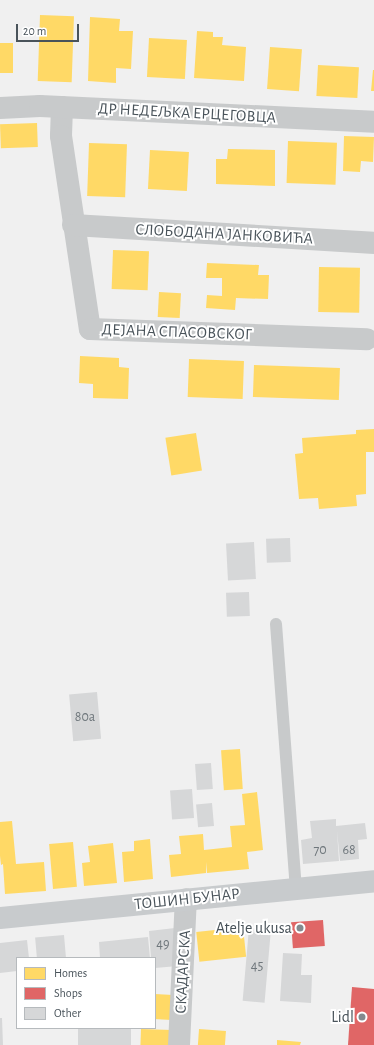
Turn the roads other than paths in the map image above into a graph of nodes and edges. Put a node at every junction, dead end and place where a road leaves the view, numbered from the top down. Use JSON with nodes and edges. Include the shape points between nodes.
{"nodes":[{"id":1,"x":62,"y":107,"type":"junction"},
{"id":2,"x":0,"y":108,"type":"edge"},
{"id":3,"x":374,"y":122,"type":"edge"},
{"id":4,"x":73,"y":226,"type":"junction"},
{"id":5,"x":374,"y":243,"type":"edge"},
{"id":6,"x":367,"y":339,"type":"dead end"},
{"id":7,"x":276,"y":624,"type":"dead end"},
{"id":8,"x":374,"y":881,"type":"edge"},
{"id":9,"x":296,"y":888,"type":"junction"},
{"id":10,"x":186,"y":900,"type":"junction"},
{"id":11,"x":0,"y":918,"type":"edge"},
{"id":12,"x":179,"y":1045,"type":"edge"}],
"edges":[{"from":1,"to":2,"type":"street","name":"ДР НЕДЕЉКА ЕРЦЕГОВЦА"},
{"from":1,"to":3,"type":"street","name":"ДР НЕДЕЉКА ЕРЦЕГОВЦА"},
{"from":1,"to":4,"type":"street","name":"ДЕЈАНА СПАСОВСКОГ","via":[[61,136]]},
{"from":4,"to":5,"type":"street","name":"СЛОБОДАНА ЈАНКОВИЋА"},
{"from":4,"to":6,"type":"street","name":"ДЕЈАНА СПАСОВСКОГ","via":[[90,329]]},
{"from":7,"to":9,"type":"lane"},
{"from":8,"to":9,"type":"main road","name":"ТОШИН БУНАР"},
{"from":9,"to":10,"type":"main road","name":"ТОШИН БУНАР"},
{"from":10,"to":11,"type":"main road","name":"ТОШИН БУНАР"},
{"from":10,"to":12,"type":"street","name":"СКАДАРСКА"}]}
